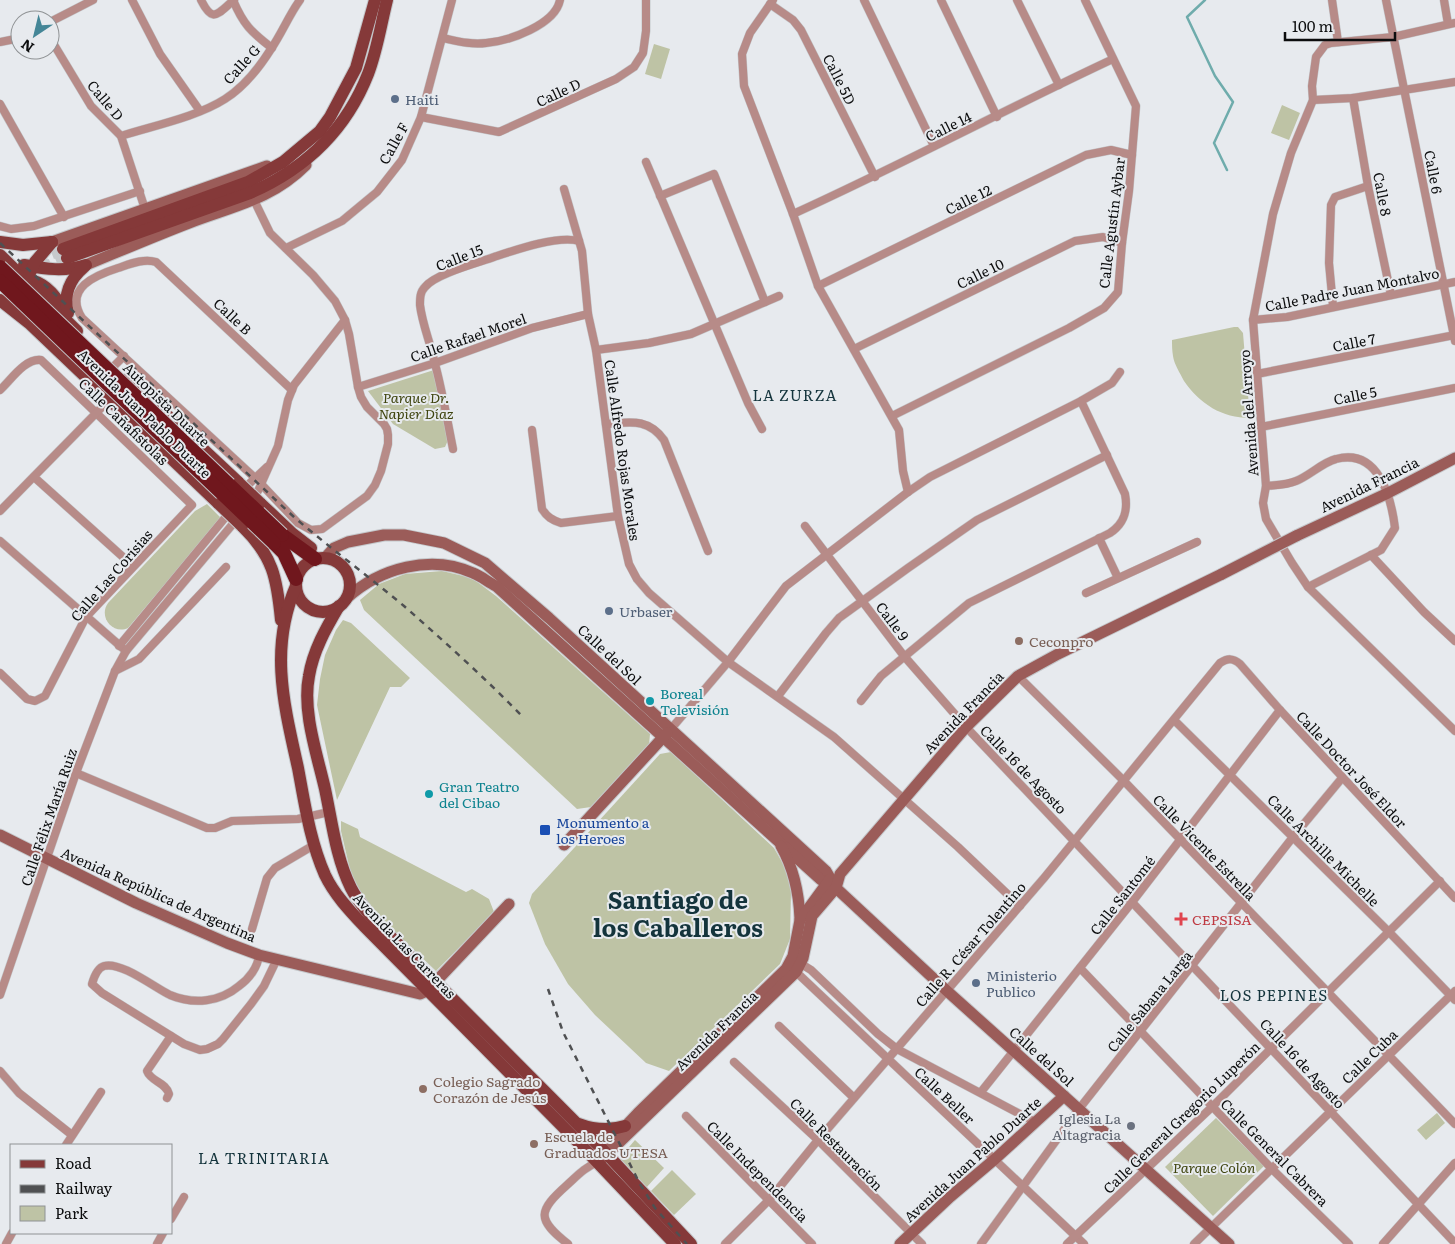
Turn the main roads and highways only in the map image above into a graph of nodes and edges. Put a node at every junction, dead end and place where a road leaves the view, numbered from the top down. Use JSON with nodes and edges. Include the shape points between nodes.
{"nodes":[{"id":1,"x":375,"y":0,"type":"edge"},
{"id":2,"x":387,"y":0,"type":"edge"},
{"id":3,"x":307,"y":143,"type":"junction"},
{"id":4,"x":320,"y":148,"type":"junction"},
{"id":5,"x":0,"y":242,"type":"edge"},
{"id":6,"x":61,"y":250,"type":"junction"},
{"id":7,"x":2,"y":261,"type":"edge"},
{"id":8,"x":86,"y":265,"type":"junction"},
{"id":9,"x":32,"y":266,"type":"junction"},
{"id":10,"x":0,"y":277,"type":"edge"},
{"id":11,"x":26,"y":280,"type":"junction"},
{"id":12,"x":0,"y":281,"type":"edge"},
{"id":13,"x":40,"y":293,"type":"junction"},
{"id":14,"x":0,"y":300,"type":"edge"},
{"id":15,"x":0,"y":306,"type":"edge"},
{"id":16,"x":20,"y":310,"type":"junction"},
{"id":17,"x":69,"y":318,"type":"junction"},
{"id":18,"x":76,"y":331,"type":"junction"},
{"id":19,"x":1455,"y":458,"type":"edge"},
{"id":20,"x":274,"y":544,"type":"junction"},
{"id":21,"x":321,"y":558,"type":"junction"},
{"id":22,"x":296,"y":583,"type":"junction"},
{"id":23,"x":343,"y":602,"type":"junction"},
{"id":24,"x":545,"y":622,"type":"junction"},
{"id":25,"x":282,"y":630,"type":"junction"},
{"id":26,"x":667,"y":734,"type":"junction"},
{"id":27,"x":0,"y":835,"type":"edge"},
{"id":28,"x":776,"y":838,"type":"junction"},
{"id":29,"x":564,"y":844,"type":"dead end"},
{"id":30,"x":833,"y":881,"type":"junction"},
{"id":31,"x":509,"y":904,"type":"dead end"},
{"id":32,"x":800,"y":920,"type":"junction"},
{"id":33,"x":794,"y":965,"type":"junction"},
{"id":34,"x":431,"y":987,"type":"junction"},
{"id":35,"x":1064,"y":1096,"type":"junction"},
{"id":36,"x":577,"y":1123,"type":"junction"},
{"id":37,"x":625,"y":1126,"type":"junction"},
{"id":38,"x":601,"y":1157,"type":"junction"},
{"id":39,"x":675,"y":1244,"type":"edge"},
{"id":40,"x":691,"y":1244,"type":"edge"},
{"id":41,"x":900,"y":1244,"type":"edge"},
{"id":42,"x":1229,"y":1244,"type":"edge"}],
"edges":[{"from":1,"to":3,"type":"main road","via":[[356,68],[330,117]]},
{"from":2,"to":4,"type":"main road","via":[[368,73],[359,94],[341,126]]},
{"from":3,"to":6,"type":"main road","via":[[269,165],[145,209]]},
{"from":3,"to":6,"type":"main road","via":[[283,162],[248,182]]},
{"from":4,"to":6,"type":"main road","via":[[272,182],[250,193]]},
{"from":4,"to":8,"type":"main road","via":[[290,180],[254,200],[190,222]]},
{"from":5,"to":6,"type":"main road"},
{"from":6,"to":9,"type":"main road"},
{"from":7,"to":9,"type":"main road"},
{"from":7,"to":11,"type":"main road","name":"Avenida Juan Pablo Duarte"},
{"from":7,"to":20,"type":"highway","name":"Autopista Duarte","bridge":true},
{"from":8,"to":9,"type":"main road","via":[[64,270]]},
{"from":8,"to":17,"type":"main road","via":[[74,277],[67,293]]},
{"from":9,"to":11,"type":"main road"},
{"from":10,"to":11,"type":"main road"},
{"from":11,"to":13,"type":"main road","name":"Avenida Juan Pablo Duarte"},
{"from":11,"to":16,"type":"main road"},
{"from":11,"to":17,"type":"main road","via":[[42,284],[51,291]]},
{"from":12,"to":20,"type":"highway","name":"Autopista Duarte","bridge":true},
{"from":13,"to":16,"type":"main road","via":[[27,295]]},
{"from":13,"to":18,"type":"main road","name":"Avenida Juan Pablo Duarte"},
{"from":14,"to":16,"type":"main road","name":"Avenida Juan Pablo Duarte"},
{"from":15,"to":16,"type":"main road"},
{"from":16,"to":20,"type":"main road","name":"Avenida Juan Pablo Duarte","bridge":true,"via":[[29,323],[219,504],[237,526],[254,538]]},
{"from":17,"to":18,"type":"main road"},
{"from":18,"to":21,"type":"main road","name":"Avenida Juan Pablo Duarte","bridge":true,"via":[[248,481],[293,534]]},
{"from":19,"to":30,"type":"main road","name":"Avenida Francia","bridge":true,"via":[[1018,676],[966,727]]},
{"from":20,"to":21,"type":"highway","name":"Autopista Duarte"},
{"from":20,"to":22,"type":"highway","name":"Autopista Duarte","via":[[284,552]]},
{"from":20,"to":25,"type":"main road","name":"Avenida Juan Pablo Duarte"},
{"from":21,"to":22,"type":"main road","via":[[303,566]]},
{"from":21,"to":23,"type":"main road","via":[[335,560],[346,570],[350,584]]},
{"from":21,"to":24,"type":"main road","name":"Calle del Sol","via":[[348,542],[384,535],[404,535],[444,543],[485,563]]},
{"from":22,"to":23,"type":"main road","via":[[302,601],[308,607],[324,612]]},
{"from":22,"to":25,"type":"main road","name":"Avenida Las Carreras"},
{"from":23,"to":24,"type":"main road","name":"Calle del Sol","via":[[372,581],[400,567],[450,566],[472,572],[496,586]]},
{"from":23,"to":34,"type":"main road","name":"Avenida Las Carreras","via":[[327,626],[316,652],[307,691],[307,705],[329,812],[351,889]]},
{"from":24,"to":26,"type":"main road","name":"Calle del Sol"},
{"from":25,"to":34,"type":"main road","name":"Avenida Las Carreras","via":[[283,698],[307,818],[326,875],[346,906]]},
{"from":26,"to":28,"type":"main road","name":"Calle del Sol"},
{"from":26,"to":29,"type":"main road"},
{"from":26,"to":30,"type":"main road","name":"Calle del Sol"},
{"from":27,"to":34,"type":"main road","name":"Avenida República de Argentina","via":[[136,903],[259,955],[420,994]]},
{"from":28,"to":30,"type":"main road","name":"Calle del Sol"},
{"from":28,"to":32,"type":"main road","via":[[796,881]]},
{"from":30,"to":32,"type":"main road","name":"Avenida Francia","via":[[810,904]]},
{"from":30,"to":33,"type":"main road","name":"Avenida Francia","via":[[812,916]]},
{"from":30,"to":35,"type":"main road","name":"Calle del Sol","via":[[947,991]]},
{"from":31,"to":34,"type":"main road"},
{"from":32,"to":33,"type":"main road","name":"Avenida Francia"},
{"from":33,"to":37,"type":"main road","name":"Avenida Francia"},
{"from":33,"to":38,"type":"main road","name":"Avenida Francia"},
{"from":34,"to":36,"type":"main road","name":"Avenida Las Carreras"},
{"from":34,"to":38,"type":"main road","name":"Avenida Las Carreras"},
{"from":35,"to":41,"type":"main road","name":"Avenida Juan Pablo Duarte"},
{"from":35,"to":42,"type":"main road","name":"Calle del Sol"},
{"from":36,"to":37,"type":"main road","via":[[604,1130]]},
{"from":36,"to":38,"type":"main road","name":"Avenida Las Carreras"},
{"from":37,"to":38,"type":"main road","name":"Avenida Francia"},
{"from":38,"to":39,"type":"main road","name":"Avenida Las Carreras"},
{"from":38,"to":40,"type":"main road","name":"Avenida Las Carreras"}]}
